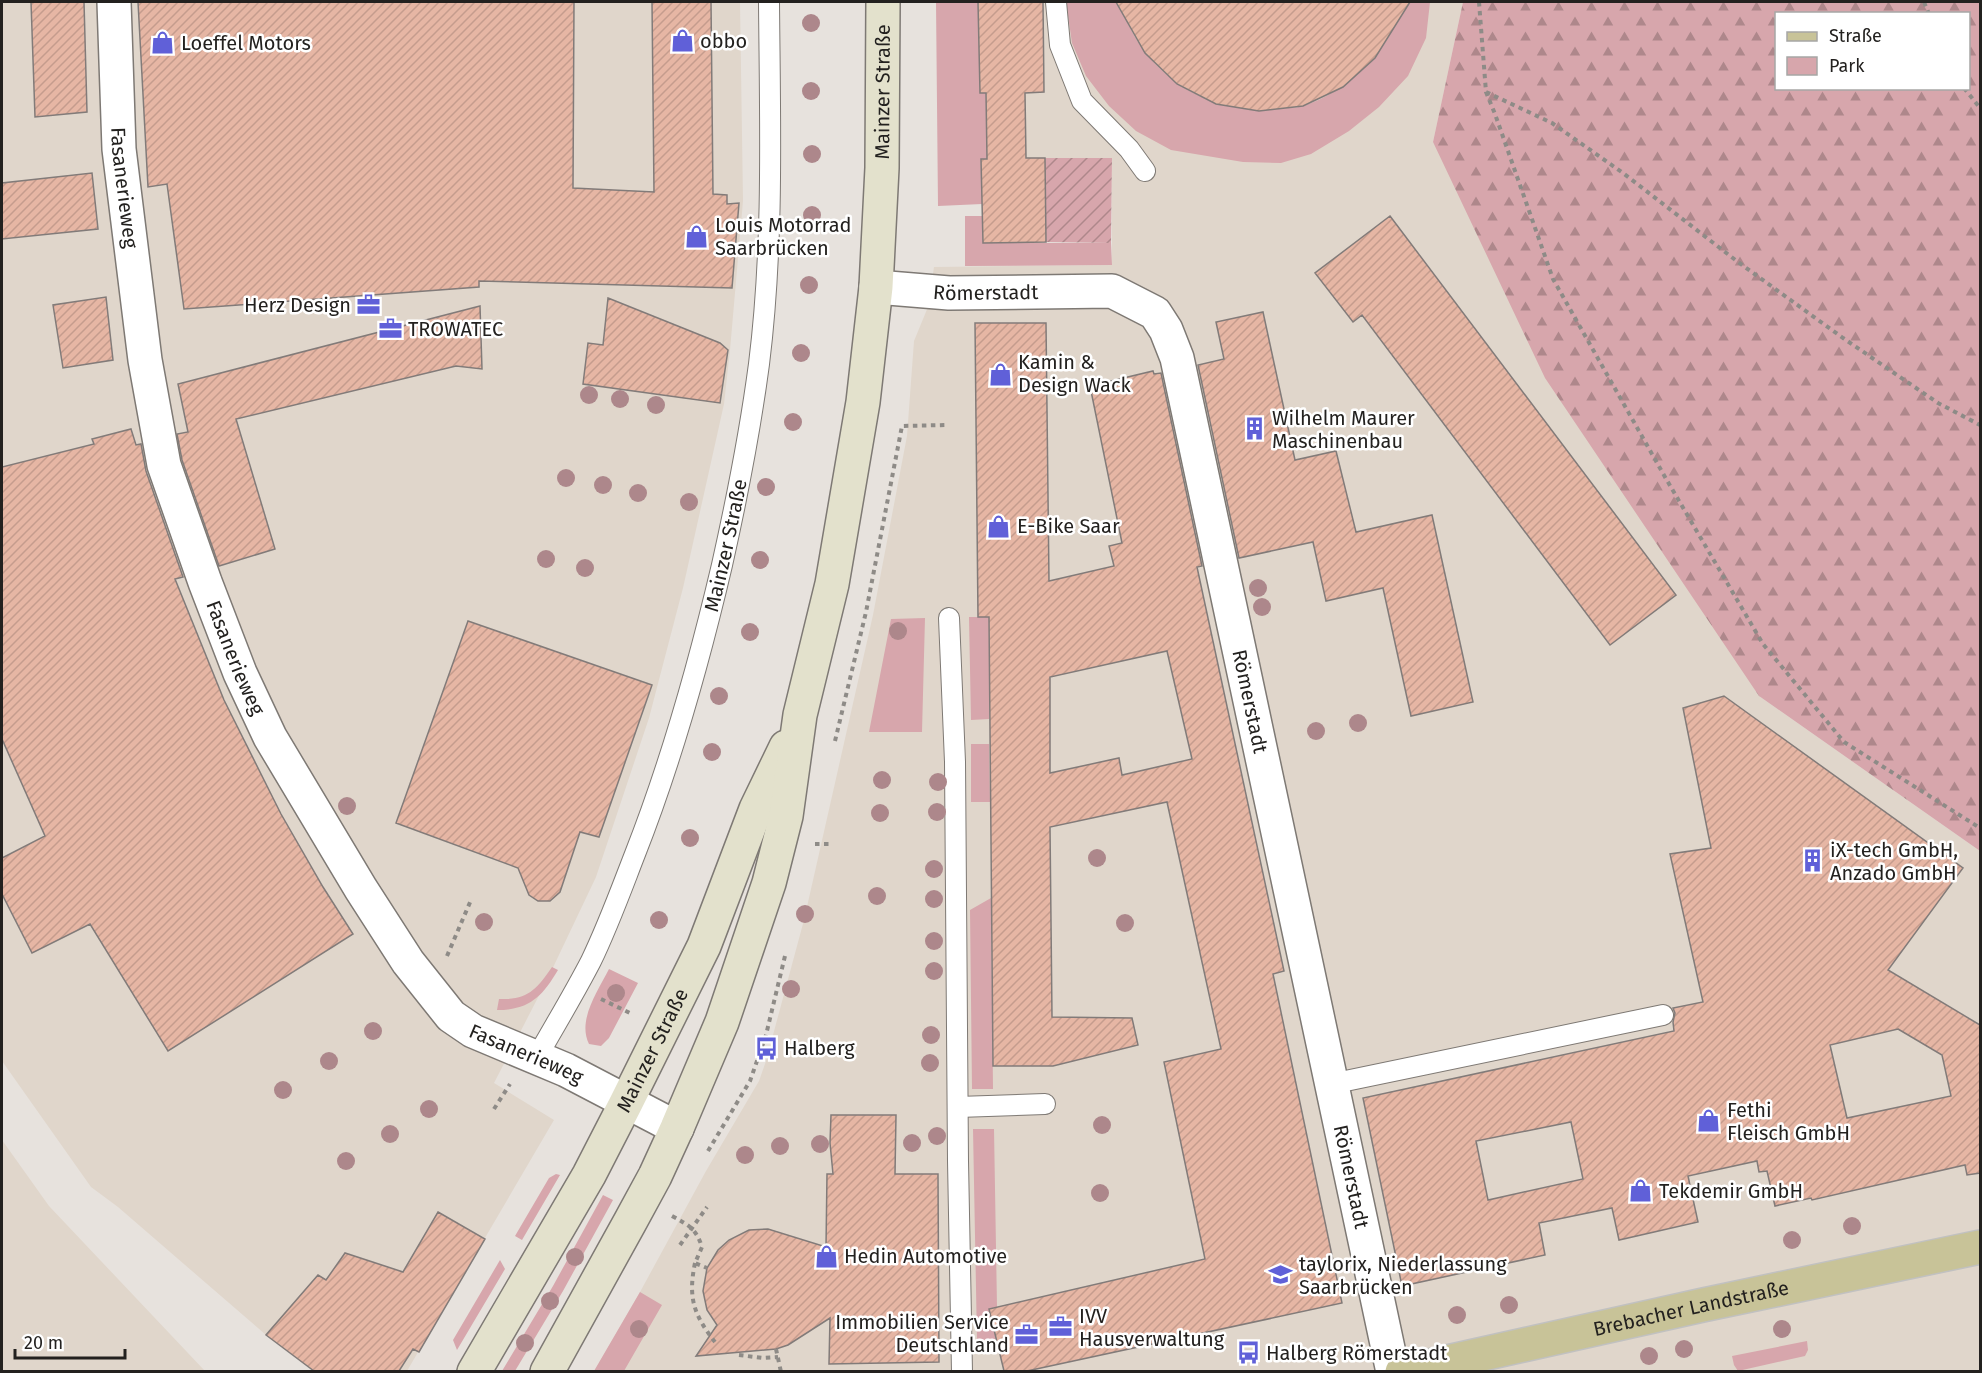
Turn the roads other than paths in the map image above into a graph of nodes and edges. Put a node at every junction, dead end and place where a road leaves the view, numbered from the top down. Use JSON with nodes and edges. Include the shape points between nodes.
{"nodes":[{"id":1,"x":114,"y":2,"type":"edge"},
{"id":2,"x":769,"y":2,"type":"edge"},
{"id":3,"x":882,"y":2,"type":"edge"},
{"id":4,"x":1056,"y":2,"type":"edge"},
{"id":5,"x":1145,"y":171,"type":"dead end"},
{"id":6,"x":876,"y":287,"type":"junction"},
{"id":7,"x":949,"y":618,"type":"dead end"},
{"id":8,"x":800,"y":715,"type":"junction"},
{"id":9,"x":1663,"y":1015,"type":"dead end"},
{"id":10,"x":537,"y":1057,"type":"junction"},
{"id":11,"x":1331,"y":1084,"type":"junction"},
{"id":12,"x":626,"y":1103,"type":"junction"},
{"id":13,"x":1046,"y":1104,"type":"dead end"},
{"id":14,"x":958,"y":1107,"type":"junction"},
{"id":15,"x":677,"y":1128,"type":"junction"},
{"id":16,"x":1980,"y":1247,"type":"edge"},
{"id":17,"x":474,"y":1371,"type":"edge"},
{"id":18,"x":547,"y":1371,"type":"edge"},
{"id":19,"x":962,"y":1371,"type":"edge"},
{"id":20,"x":1393,"y":1371,"type":"edge"},
{"id":21,"x":1402,"y":1371,"type":"edge"}],
"edges":[{"from":1,"to":10,"type":"street","name":"Fasanerieweg","via":[[119,149],[131,260],[164,465],[236,663],[270,737],[415,971],[458,1021]]},
{"from":2,"to":10,"type":"lane","name":"Mainzer Straße","via":[[771,164],[763,311],[759,363],[736,502],[705,636],[653,808],[607,926]]},
{"from":3,"to":6,"type":"main road","name":"Mainzer Straße","via":[[882,168]]},
{"from":4,"to":5,"type":"lane","via":[[1060,45],[1082,101],[1130,149]]},
{"from":6,"to":8,"type":"main road","name":"Mainzer Straße","via":[[863,402],[832,584]]},
{"from":6,"to":11,"type":"street","name":"Römerstadt","via":[[949,293],[1112,291],[1155,313],[1166,330],[1177,358]]},
{"from":7,"to":14,"type":"lane","via":[[955,762]]},
{"from":8,"to":12,"type":"main road","name":"Mainzer Straße","via":[[756,809],[704,946]]},
{"from":8,"to":15,"type":"main road","name":"Mainzer Straße","via":[[786,816],[769,883],[722,1022]]},
{"from":9,"to":11,"type":"lane"},
{"from":10,"to":12,"type":"street","name":"Fasanerieweg"},
{"from":11,"to":20,"type":"street","name":"Römerstadt"},
{"from":12,"to":15,"type":"street","name":"Fasanerieweg"},
{"from":12,"to":17,"type":"main road","name":"Mainzer Straße","via":[[589,1175]]},
{"from":13,"to":14,"type":"lane"},
{"from":14,"to":19,"type":"lane"},
{"from":15,"to":18,"type":"main road","name":"Mainzer Straße","via":[[655,1176]]},
{"from":16,"to":21,"type":"main road","name":"Brebacher Landstraße"}]}
